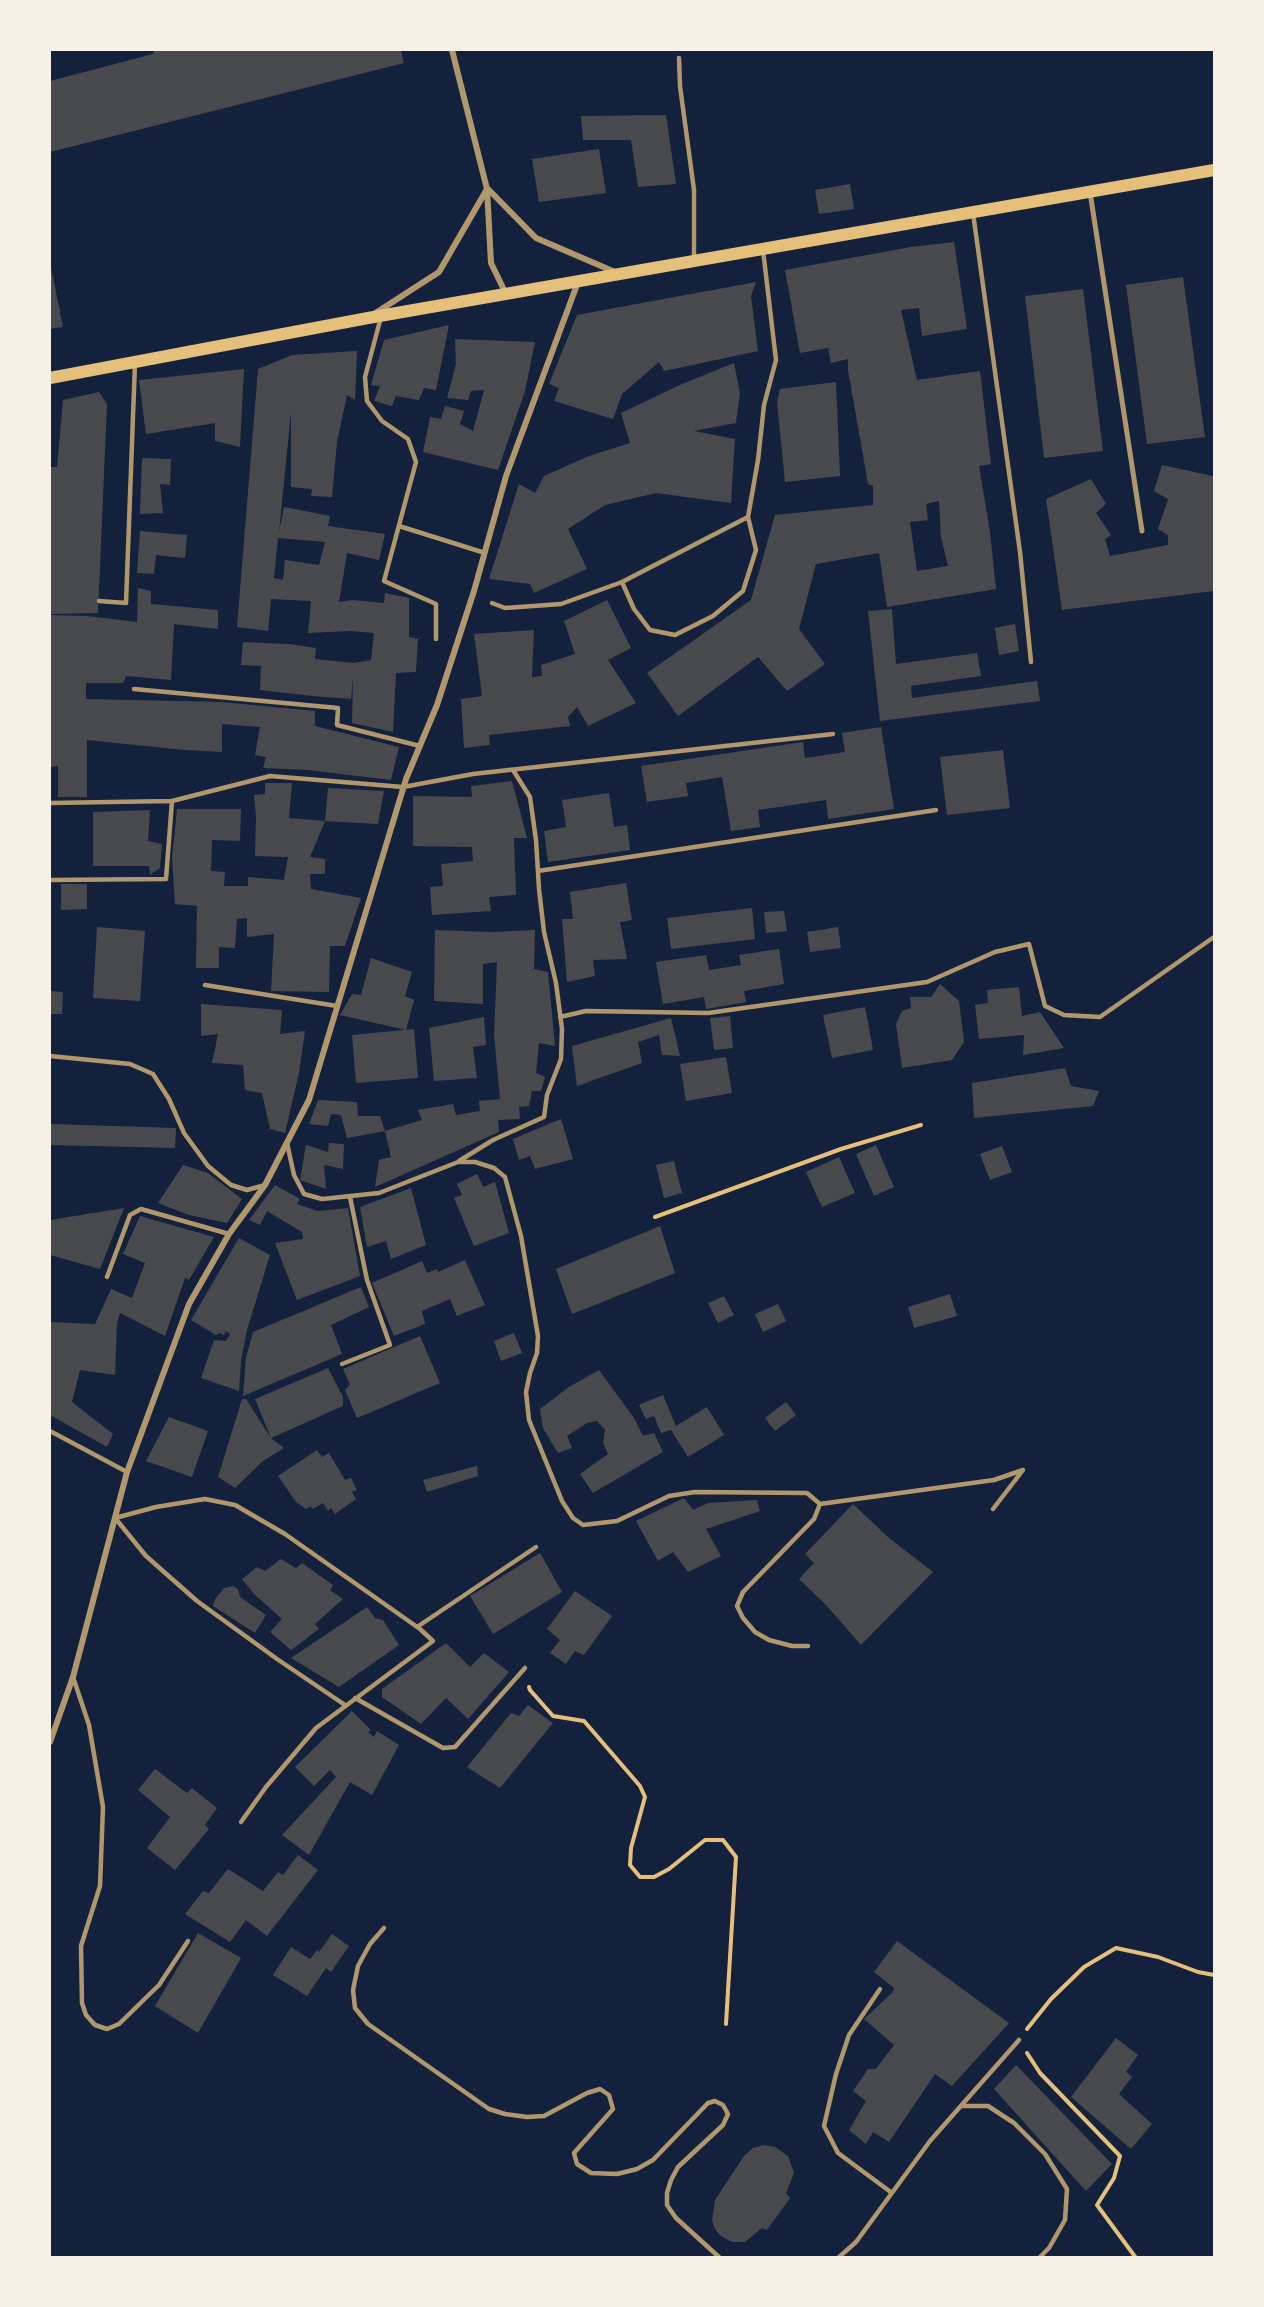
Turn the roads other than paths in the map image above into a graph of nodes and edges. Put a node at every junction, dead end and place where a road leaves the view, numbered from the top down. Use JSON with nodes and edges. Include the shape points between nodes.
{"nodes":[{"id":1,"x":452,"y":50,"type":"edge"},
{"id":2,"x":679,"y":58,"type":"dead end"},
{"id":3,"x":1215,"y":170,"type":"edge"},
{"id":4,"x":487,"y":189,"type":"junction"},
{"id":5,"x":1090,"y":192,"type":"junction"},
{"id":6,"x":973,"y":213,"type":"junction"},
{"id":7,"x":764,"y":250,"type":"junction"},
{"id":8,"x":694,"y":262,"type":"junction"},
{"id":9,"x":620,"y":275,"type":"junction"},
{"id":10,"x":578,"y":282,"type":"junction"},
{"id":11,"x":506,"y":295,"type":"junction"},
{"id":12,"x":381,"y":316,"type":"junction"},
{"id":13,"x":368,"y":318,"type":"junction"},
{"id":14,"x":135,"y":362,"type":"junction"},
{"id":15,"x":50,"y":378,"type":"edge"},
{"id":16,"x":748,"y":517,"type":"junction"},
{"id":17,"x":399,"y":526,"type":"junction"},
{"id":18,"x":1142,"y":531,"type":"dead end"},
{"id":19,"x":484,"y":553,"type":"junction"},
{"id":20,"x":622,"y":582,"type":"junction"},
{"id":21,"x":99,"y":601,"type":"dead end"},
{"id":22,"x":492,"y":603,"type":"dead end"},
{"id":23,"x":436,"y":639,"type":"dead end"},
{"id":24,"x":1031,"y":662,"type":"dead end"},
{"id":25,"x":134,"y":688,"type":"dead end"},
{"id":26,"x":833,"y":734,"type":"dead end"},
{"id":27,"x":420,"y":746,"type":"junction"},
{"id":28,"x":513,"y":770,"type":"junction"},
{"id":29,"x":403,"y":787,"type":"junction"},
{"id":30,"x":172,"y":801,"type":"junction"},
{"id":31,"x":50,"y":803,"type":"edge"},
{"id":32,"x":936,"y":810,"type":"dead end"},
{"id":33,"x":538,"y":872,"type":"junction"},
{"id":34,"x":50,"y":880,"type":"edge"},
{"id":35,"x":1215,"y":937,"type":"edge"},
{"id":36,"x":206,"y":985,"type":"dead end"},
{"id":37,"x":337,"y":1006,"type":"junction"},
{"id":38,"x":560,"y":1017,"type":"junction"},
{"id":39,"x":50,"y":1056,"type":"edge"},
{"id":40,"x":287,"y":1143,"type":"junction"},
{"id":41,"x":458,"y":1162,"type":"junction"},
{"id":42,"x":265,"y":1185,"type":"junction"},
{"id":43,"x":350,"y":1197,"type":"junction"},
{"id":44,"x":229,"y":1234,"type":"junction"},
{"id":45,"x":107,"y":1277,"type":"dead end"},
{"id":46,"x":342,"y":1364,"type":"dead end"},
{"id":47,"x":50,"y":1431,"type":"edge"},
{"id":48,"x":127,"y":1472,"type":"junction"},
{"id":49,"x":820,"y":1504,"type":"junction"},
{"id":50,"x":993,"y":1509,"type":"dead end"},
{"id":51,"x":115,"y":1518,"type":"junction"},
{"id":52,"x":536,"y":1547,"type":"dead end"},
{"id":53,"x":417,"y":1627,"type":"junction"},
{"id":54,"x":808,"y":1646,"type":"dead end"},
{"id":55,"x":525,"y":1668,"type":"road end"},
{"id":56,"x":73,"y":1677,"type":"junction"},
{"id":57,"x":355,"y":1698,"type":"junction"},
{"id":58,"x":345,"y":1705,"type":"junction"},
{"id":59,"x":50,"y":1742,"type":"edge"},
{"id":60,"x":242,"y":1822,"type":"dead end"},
{"id":61,"x":384,"y":1928,"type":"dead end"},
{"id":62,"x":188,"y":1941,"type":"dead end"},
{"id":63,"x":880,"y":1989,"type":"dead end"},
{"id":64,"x":1019,"y":2040,"type":"road end"},
{"id":65,"x":962,"y":2106,"type":"junction"},
{"id":66,"x":892,"y":2193,"type":"junction"},
{"id":67,"x":720,"y":2258,"type":"edge"},
{"id":68,"x":838,"y":2258,"type":"edge"},
{"id":69,"x":1039,"y":2258,"type":"edge"}],
"edges":[{"from":1,"to":4,"type":"street"},
{"from":2,"to":8,"type":"lane","via":[[694,190]]},
{"from":3,"to":5,"type":"main road"},
{"from":4,"to":9,"type":"street","via":[[536,238]]},
{"from":4,"to":11,"type":"street","via":[[491,263]]},
{"from":4,"to":13,"type":"street","via":[[439,272]]},
{"from":5,"to":6,"type":"main road"},
{"from":5,"to":18,"type":"street"},
{"from":6,"to":7,"type":"main road"},
{"from":6,"to":24,"type":"lane","via":[[1020,552]]},
{"from":7,"to":8,"type":"main road"},
{"from":7,"to":16,"type":"lane","via":[[776,360],[764,405]]},
{"from":8,"to":9,"type":"main road"},
{"from":9,"to":10,"type":"main road"},
{"from":10,"to":11,"type":"main road"},
{"from":10,"to":19,"type":"street","via":[[506,476]]},
{"from":11,"to":12,"type":"main road"},
{"from":12,"to":13,"type":"main road"},
{"from":12,"to":17,"type":"lane","via":[[365,377],[368,402],[382,421],[408,439],[416,462]]},
{"from":13,"to":14,"type":"main road"},
{"from":14,"to":15,"type":"main road"},
{"from":14,"to":21,"type":"lane","via":[[126,603]]},
{"from":16,"to":20,"type":"lane"},
{"from":16,"to":20,"type":"lane","via":[[756,550],[743,591],[713,616],[675,635],[650,630],[634,609]]},
{"from":17,"to":19,"type":"lane"},
{"from":17,"to":23,"type":"lane","via":[[384,581],[436,604]]},
{"from":19,"to":27,"type":"street","via":[[437,705]]},
{"from":20,"to":22,"type":"lane","via":[[561,603],[505,608]]},
{"from":25,"to":27,"type":"lane","via":[[338,708],[337,725]]},
{"from":26,"to":28,"type":"lane"},
{"from":27,"to":29,"type":"street"},
{"from":28,"to":29,"type":"lane"},
{"from":28,"to":33,"type":"lane","via":[[530,797]]},
{"from":29,"to":30,"type":"lane","via":[[270,776]]},
{"from":29,"to":37,"type":"street"},
{"from":30,"to":31,"type":"lane"},
{"from":30,"to":34,"type":"lane","via":[[166,879]]},
{"from":32,"to":33,"type":"lane"},
{"from":33,"to":38,"type":"lane","via":[[544,932]]},
{"from":35,"to":38,"type":"lane","via":[[1100,1017],[1064,1015],[1045,1006],[1029,944],[995,952],[927,982],[708,1013],[586,1011]]},
{"from":36,"to":37,"type":"lane"},
{"from":37,"to":40,"type":"street","via":[[309,1100]]},
{"from":38,"to":41,"type":"lane","via":[[561,1059],[544,1117],[493,1140]]},
{"from":39,"to":42,"type":"lane","via":[[130,1064],[153,1074],[184,1133],[208,1166],[231,1185],[247,1190]]},
{"from":40,"to":42,"type":"street"},
{"from":40,"to":43,"type":"lane","via":[[303,1194],[322,1200]]},
{"from":41,"to":43,"type":"lane","via":[[379,1193]]},
{"from":41,"to":49,"type":"lane","via":[[494,1168],[505,1177],[521,1236],[538,1336],[526,1392],[529,1420],[558,1492],[573,1518],[583,1526],[617,1521],[669,1496],[695,1492],[807,1492]]},
{"from":42,"to":44,"type":"street"},
{"from":43,"to":46,"type":"lane","via":[[367,1280],[390,1345]]},
{"from":44,"to":45,"type":"lane","via":[[141,1209],[130,1215]]},
{"from":44,"to":48,"type":"street","via":[[189,1304]]},
{"from":47,"to":48,"type":"lane"},
{"from":48,"to":51,"type":"street"},
{"from":49,"to":50,"type":"lane","via":[[994,1480],[1023,1470]]},
{"from":49,"to":54,"type":"lane","via":[[814,1519],[743,1592],[737,1606],[755,1632],[769,1640]]},
{"from":51,"to":53,"type":"lane","via":[[205,1498],[235,1504],[285,1534]]},
{"from":51,"to":56,"type":"street"},
{"from":51,"to":58,"type":"lane","via":[[146,1556],[197,1601]]},
{"from":52,"to":53,"type":"lane"},
{"from":53,"to":57,"type":"lane","via":[[433,1641]]},
{"from":55,"to":57,"type":"lane","via":[[455,1747],[443,1748]]},
{"from":56,"to":59,"type":"street"},
{"from":56,"to":62,"type":"lane","via":[[89,1725],[103,1807],[100,1886],[81,1946],[82,2003],[86,2015],[95,2025],[107,2029],[119,2024],[159,1985]]},
{"from":57,"to":58,"type":"lane"},
{"from":58,"to":60,"type":"lane","via":[[316,1728]]},
{"from":61,"to":67,"type":"lane","via":[[358,1966],[353,1990],[355,2008],[368,2024],[489,2109],[505,2114],[544,2116],[587,2093],[600,2089],[609,2095],[613,2109],[574,2153],[577,2164],[591,2173],[617,2174],[637,2169],[653,2160],[708,2103],[723,2105],[728,2114],[723,2125],[678,2167],[667,2193],[667,2205],[676,2218]]},
{"from":63,"to":66,"type":"lane","via":[[849,2036],[824,2126],[838,2153]]},
{"from":64,"to":65,"type":"lane"},
{"from":65,"to":66,"type":"lane"},
{"from":65,"to":69,"type":"lane","via":[[988,2106],[1014,2123],[1045,2154],[1067,2189],[1065,2220]]},
{"from":66,"to":68,"type":"lane","via":[[856,2242]]}]}
